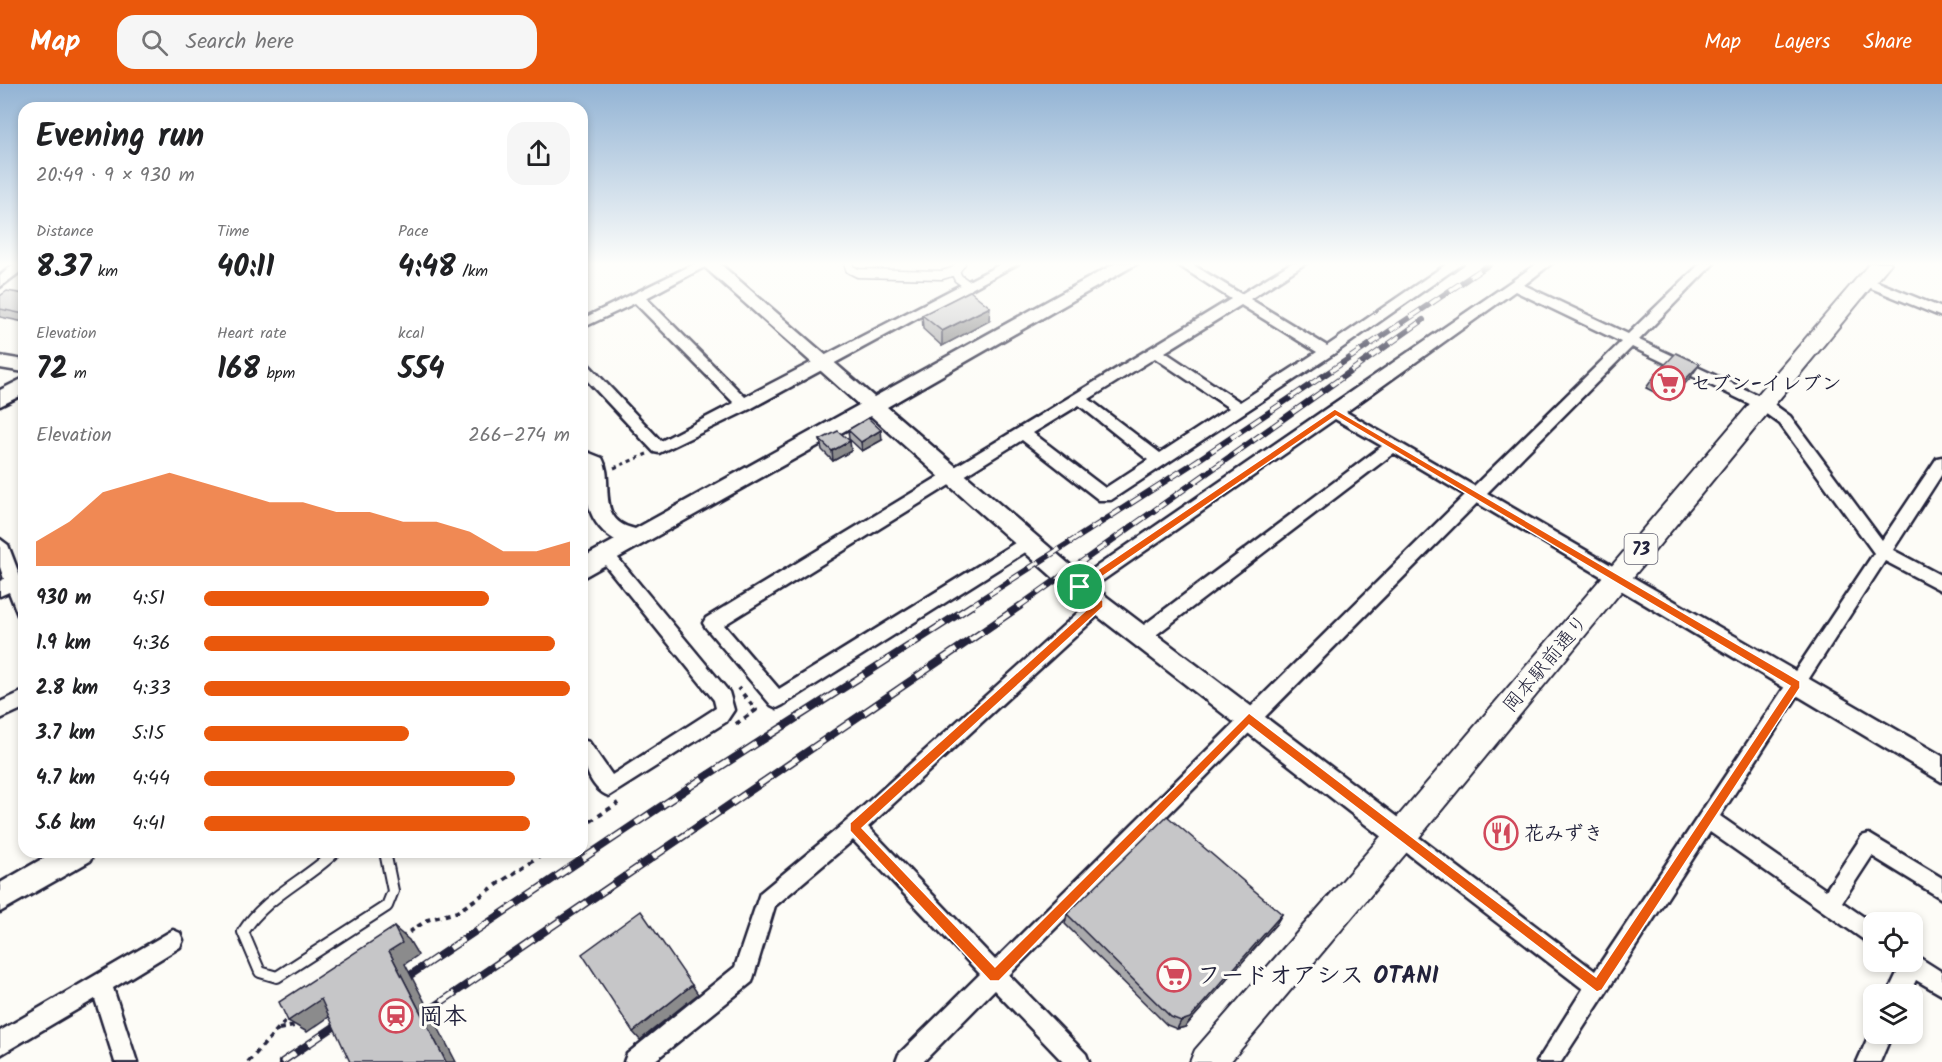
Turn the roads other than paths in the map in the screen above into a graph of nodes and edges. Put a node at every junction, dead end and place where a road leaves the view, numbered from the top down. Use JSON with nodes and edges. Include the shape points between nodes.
{"nodes":[{"id":1,"x":613,"y":309,"type":"edge"},
{"id":2,"x":649,"y":309,"type":"edge"},
{"id":3,"x":760,"y":309,"type":"edge"},
{"id":4,"x":926,"y":309,"type":"edge"},
{"id":5,"x":1047,"y":309,"type":"edge"},
{"id":6,"x":1226,"y":309,"type":"edge"},
{"id":7,"x":1257,"y":309,"type":"edge"},
{"id":8,"x":1390,"y":309,"type":"edge"},
{"id":9,"x":1480,"y":309,"type":"edge"},
{"id":10,"x":1563,"y":309,"type":"edge"},
{"id":11,"x":1662,"y":309,"type":"edge"},
{"id":12,"x":1843,"y":309,"type":"edge"},
{"id":13,"x":588,"y":321,"type":"edge"},
{"id":14,"x":1630,"y":340,"type":"junction"},
{"id":15,"x":1156,"y":352,"type":"junction"},
{"id":16,"x":1327,"y":352,"type":"junction"},
{"id":17,"x":0,"y":362,"type":"edge"},
{"id":18,"x":823,"y":363,"type":"junction"},
{"id":19,"x":18,"y":365,"type":"edge"},
{"id":20,"x":588,"y":372,"type":"edge"},
{"id":21,"x":18,"y":388,"type":"edge"},
{"id":22,"x":1079,"y":398,"type":"junction"},
{"id":23,"x":0,"y":399,"type":"edge"},
{"id":24,"x":1763,"y":404,"type":"junction"},
{"id":25,"x":745,"y":405,"type":"junction"},
{"id":26,"x":873,"y":406,"type":"junction"},
{"id":27,"x":1239,"y":408,"type":"junction"},
{"id":28,"x":1335,"y":412,"type":"junction"},
{"id":29,"x":1023,"y":433,"type":"junction"},
{"id":30,"x":1393,"y":446,"type":"junction"},
{"id":31,"x":588,"y":460,"type":"edge"},
{"id":32,"x":1158,"y":460,"type":"junction"},
{"id":33,"x":1939,"y":470,"type":"edge"},
{"id":34,"x":951,"y":475,"type":"junction"},
{"id":35,"x":1475,"y":496,"type":"junction"},
{"id":36,"x":636,"y":538,"type":"junction"},
{"id":37,"x":1029,"y":542,"type":"junction"},
{"id":38,"x":0,"y":545,"type":"edge"},
{"id":39,"x":1882,"y":552,"type":"junction"},
{"id":40,"x":592,"y":559,"type":"edge"},
{"id":41,"x":1617,"y":578,"type":"junction"},
{"id":42,"x":1942,"y":584,"type":"edge"},
{"id":43,"x":7,"y":585,"type":"edge"},
{"id":44,"x":1080,"y":587,"type":"junction"},
{"id":45,"x":18,"y":601,"type":"edge"},
{"id":46,"x":1099,"y":604,"type":"junction"},
{"id":47,"x":1142,"y":636,"type":"junction"},
{"id":48,"x":1797,"y":684,"type":"junction"},
{"id":49,"x":18,"y":702,"type":"edge"},
{"id":50,"x":0,"y":711,"type":"edge"},
{"id":51,"x":1249,"y":718,"type":"junction"},
{"id":52,"x":588,"y":757,"type":"edge"},
{"id":53,"x":1942,"y":770,"type":"edge"},
{"id":54,"x":1708,"y":819,"type":"junction"},
{"id":55,"x":854,"y":827,"type":"junction"},
{"id":56,"x":1401,"y":836,"type":"junction"},
{"id":57,"x":70,"y":858,"type":"edge"},
{"id":58,"x":330,"y":858,"type":"edge"},
{"id":59,"x":386,"y":858,"type":"edge"},
{"id":60,"x":1942,"y":889,"type":"edge"},
{"id":61,"x":0,"y":898,"type":"edge"},
{"id":62,"x":1828,"y":905,"type":"junction"},
{"id":63,"x":1863,"y":929,"type":"edge"},
{"id":64,"x":173,"y":940,"type":"dead end"},
{"id":65,"x":1923,"y":972,"type":"edge"},
{"id":66,"x":995,"y":976,"type":"junction"},
{"id":67,"x":101,"y":984,"type":"junction"},
{"id":68,"x":1942,"y":984,"type":"edge"},
{"id":69,"x":1597,"y":986,"type":"junction"},
{"id":70,"x":0,"y":1044,"type":"edge"},
{"id":71,"x":1876,"y":1044,"type":"edge"},
{"id":72,"x":126,"y":1062,"type":"edge"},
{"id":73,"x":635,"y":1062,"type":"edge"},
{"id":74,"x":907,"y":1062,"type":"edge"},
{"id":75,"x":1078,"y":1062,"type":"edge"},
{"id":76,"x":1207,"y":1062,"type":"edge"},
{"id":77,"x":1548,"y":1062,"type":"edge"},
{"id":78,"x":1868,"y":1062,"type":"edge"}],
"edges":[{"from":1,"to":13,"type":"street"},
{"from":2,"to":25,"type":"street"},
{"from":3,"to":18,"type":"main road"},
{"from":4,"to":18,"type":"street"},
{"from":5,"to":26,"type":"main road"},
{"from":6,"to":15,"type":"street"},
{"from":7,"to":16,"type":"street"},
{"from":8,"to":16,"type":"street"},
{"from":9,"to":28,"type":"street"},
{"from":10,"to":14,"type":"street"},
{"from":11,"to":14,"type":"street"},
{"from":12,"to":24,"type":"main road","name":"岡本駅前通り","number":"73"},
{"from":14,"to":24,"type":"street"},
{"from":14,"to":35,"type":"street"},
{"from":15,"to":22,"type":"street"},
{"from":15,"to":27,"type":"street"},
{"from":16,"to":27,"type":"street"},
{"from":17,"to":19,"type":"main road"},
{"from":18,"to":25,"type":"street"},
{"from":18,"to":26,"type":"main road"},
{"from":20,"to":25,"type":"street","via":[[659,448]]},
{"from":21,"to":23,"type":"main road"},
{"from":22,"to":29,"type":"street"},
{"from":22,"to":32,"type":"street"},
{"from":24,"to":39,"type":"street","via":[[1785,420]]},
{"from":24,"to":41,"type":"main road","name":"岡本駅前通り","number":"73"},
{"from":26,"to":34,"type":"main road"},
{"from":26,"to":36,"type":"main road"},
{"from":27,"to":32,"type":"street"},
{"from":28,"to":30,"type":"street"},
{"from":28,"to":44,"type":"street"},
{"from":29,"to":32,"type":"street","via":[[1105,496]]},
{"from":29,"to":34,"type":"street"},
{"from":30,"to":35,"type":"street"},
{"from":30,"to":47,"type":"street"},
{"from":31,"to":36,"type":"main road","via":[[595,463],[596,494],[602,513],[616,531]]},
{"from":33,"to":39,"type":"street"},
{"from":34,"to":37,"type":"main road"},
{"from":34,"to":37,"type":"street","via":[[712,623],[777,700]]},
{"from":35,"to":41,"type":"street"},
{"from":35,"to":51,"type":"street"},
{"from":36,"to":40,"type":"main road"},
{"from":37,"to":44,"type":"main road"},
{"from":38,"to":43,"type":"street"},
{"from":39,"to":42,"type":"street"},
{"from":39,"to":48,"type":"street"},
{"from":40,"to":52,"type":"street","via":[[723,697],[725,710],[609,787]]},
{"from":41,"to":48,"type":"main road"},
{"from":41,"to":56,"type":"main road","name":"岡本駅前通り","number":"73"},
{"from":43,"to":45,"type":"street"},
{"from":44,"to":46,"type":"main road"},
{"from":46,"to":47,"type":"main road"},
{"from":46,"to":55,"type":"street"},
{"from":47,"to":51,"type":"main road"},
{"from":48,"to":53,"type":"main road"},
{"from":48,"to":54,"type":"street"},
{"from":49,"to":50,"type":"street"},
{"from":51,"to":56,"type":"main road"},
{"from":51,"to":66,"type":"street"},
{"from":54,"to":62,"type":"street"},
{"from":54,"to":69,"type":"street"},
{"from":55,"to":66,"type":"street"},
{"from":55,"to":73,"type":"street","via":[[767,900],[744,974]]},
{"from":56,"to":69,"type":"street"},
{"from":56,"to":76,"type":"main road","name":"岡本駅前通り","number":"73"},
{"from":57,"to":61,"type":"main road"},
{"from":58,"to":59,"type":"lane","via":[[252,916],[243,932],[260,972],[276,977],[387,906],[393,891]]},
{"from":60,"to":62,"type":"street","via":[[1869,843]]},
{"from":62,"to":63,"type":"street"},
{"from":64,"to":67,"type":"street"},
{"from":65,"to":68,"type":"street"},
{"from":66,"to":74,"type":"street"},
{"from":66,"to":75,"type":"street"},
{"from":67,"to":70,"type":"street"},
{"from":67,"to":72,"type":"street"},
{"from":69,"to":77,"type":"street"},
{"from":71,"to":78,"type":"street"}]}
